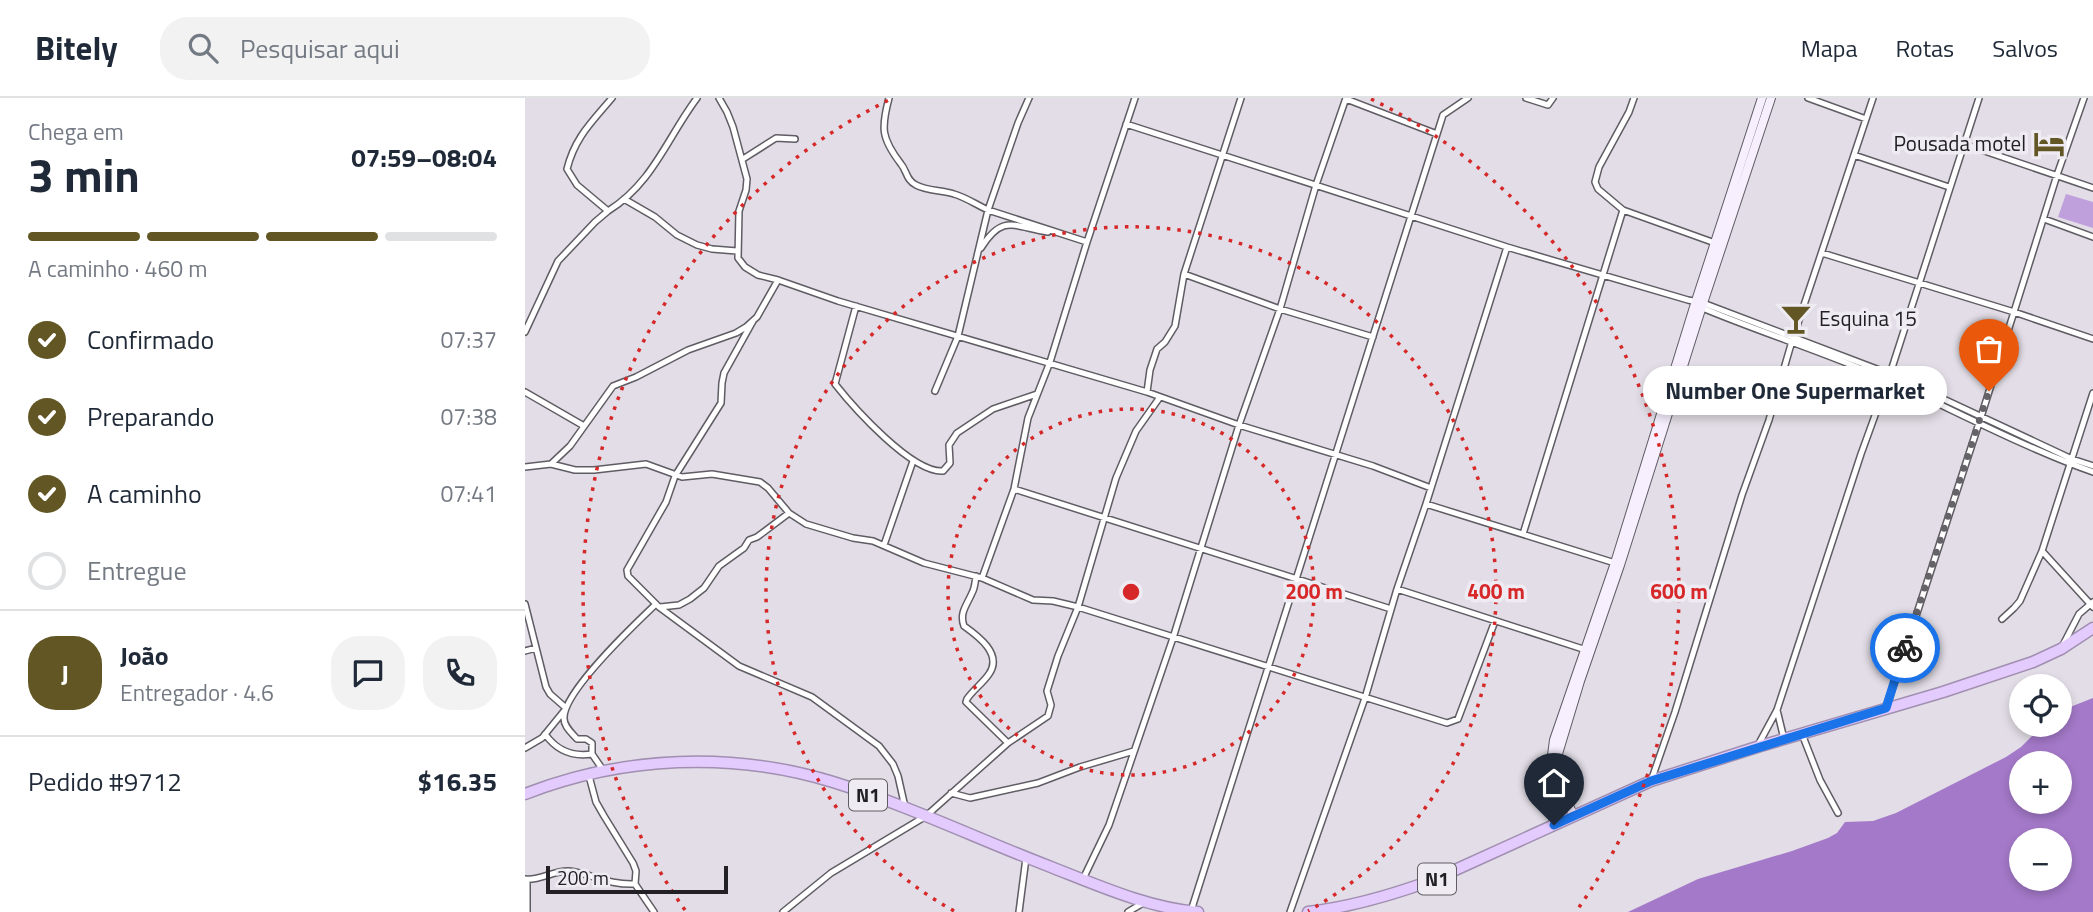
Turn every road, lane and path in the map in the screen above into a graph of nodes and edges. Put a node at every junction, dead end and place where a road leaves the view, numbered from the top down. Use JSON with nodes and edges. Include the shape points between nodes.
{"nodes":[{"id":1,"x":612,"y":98,"type":"edge"},
{"id":2,"x":697,"y":98,"type":"edge"},
{"id":3,"x":719,"y":98,"type":"edge"},
{"id":4,"x":889,"y":98,"type":"edge"},
{"id":5,"x":1029,"y":98,"type":"edge"},
{"id":6,"x":1135,"y":98,"type":"edge"},
{"id":7,"x":1241,"y":98,"type":"edge"},
{"id":8,"x":1346,"y":98,"type":"edge"},
{"id":9,"x":1468,"y":98,"type":"edge"},
{"id":10,"x":1526,"y":98,"type":"edge"},
{"id":11,"x":1553,"y":98,"type":"edge"},
{"id":12,"x":1635,"y":98,"type":"edge"},
{"id":13,"x":1762,"y":98,"type":"edge"},
{"id":14,"x":1771,"y":98,"type":"edge"},
{"id":15,"x":1808,"y":98,"type":"edge"},
{"id":16,"x":1873,"y":98,"type":"edge"},
{"id":17,"x":1979,"y":98,"type":"edge"},
{"id":18,"x":2084,"y":98,"type":"edge"},
{"id":19,"x":1866,"y":119,"type":"junction"},
{"id":20,"x":1126,"y":124,"type":"junction"},
{"id":21,"x":1437,"y":134,"type":"junction"},
{"id":22,"x":795,"y":139,"type":"dead end"},
{"id":23,"x":1964,"y":144,"type":"junction"},
{"id":24,"x":1223,"y":155,"type":"junction"},
{"id":25,"x":1854,"y":155,"type":"junction"},
{"id":26,"x":743,"y":159,"type":"junction"},
{"id":27,"x":2057,"y":176,"type":"junction"},
{"id":28,"x":1316,"y":185,"type":"junction"},
{"id":29,"x":1949,"y":187,"type":"junction"},
{"id":30,"x":2093,"y":188,"type":"edge"},
{"id":31,"x":624,"y":199,"type":"junction"},
{"id":32,"x":988,"y":210,"type":"junction"},
{"id":33,"x":1623,"y":210,"type":"junction"},
{"id":34,"x":608,"y":211,"type":"junction"},
{"id":35,"x":1412,"y":216,"type":"junction"},
{"id":36,"x":2044,"y":219,"type":"junction"},
{"id":37,"x":1059,"y":233,"type":"junction"},
{"id":38,"x":2093,"y":237,"type":"edge"},
{"id":39,"x":1087,"y":242,"type":"junction"},
{"id":40,"x":1716,"y":243,"type":"junction"},
{"id":41,"x":1507,"y":247,"type":"junction"},
{"id":42,"x":737,"y":251,"type":"junction"},
{"id":43,"x":1822,"y":253,"type":"junction"},
{"id":44,"x":976,"y":261,"type":"junction"},
{"id":45,"x":1184,"y":274,"type":"junction"},
{"id":46,"x":1603,"y":275,"type":"junction"},
{"id":47,"x":778,"y":280,"type":"junction"},
{"id":48,"x":1919,"y":282,"type":"junction"},
{"id":49,"x":1697,"y":303,"type":"junction"},
{"id":50,"x":856,"y":306,"type":"junction"},
{"id":51,"x":1280,"y":309,"type":"junction"},
{"id":52,"x":2014,"y":312,"type":"junction"},
{"id":53,"x":753,"y":321,"type":"junction"},
{"id":54,"x":525,"y":332,"type":"edge"},
{"id":55,"x":958,"y":336,"type":"junction"},
{"id":56,"x":1373,"y":337,"type":"junction"},
{"id":57,"x":1793,"y":339,"type":"junction"},
{"id":58,"x":2093,"y":339,"type":"edge"},
{"id":59,"x":1050,"y":362,"type":"junction"},
{"id":60,"x":1888,"y":377,"type":"junction"},
{"id":61,"x":525,"y":391,"type":"edge"},
{"id":62,"x":935,"y":391,"type":"dead end"},
{"id":63,"x":1147,"y":392,"type":"junction"},
{"id":64,"x":2093,"y":393,"type":"edge"},
{"id":65,"x":1038,"y":394,"type":"junction"},
{"id":66,"x":1160,"y":397,"type":"junction"},
{"id":67,"x":1980,"y":420,"type":"junction"},
{"id":68,"x":1239,"y":425,"type":"junction"},
{"id":69,"x":584,"y":426,"type":"junction"},
{"id":70,"x":1335,"y":454,"type":"junction"},
{"id":71,"x":913,"y":461,"type":"junction"},
{"id":72,"x":2071,"y":461,"type":"junction"},
{"id":73,"x":551,"y":464,"type":"junction"},
{"id":74,"x":2093,"y":466,"type":"edge"},
{"id":75,"x":525,"y":467,"type":"edge"},
{"id":76,"x":2093,"y":472,"type":"edge"},
{"id":77,"x":675,"y":476,"type":"junction"},
{"id":78,"x":1431,"y":488,"type":"junction"},
{"id":79,"x":1014,"y":489,"type":"junction"},
{"id":80,"x":1426,"y":504,"type":"junction"},
{"id":81,"x":789,"y":513,"type":"junction"},
{"id":82,"x":1105,"y":516,"type":"junction"},
{"id":83,"x":1523,"y":534,"type":"junction"},
{"id":84,"x":884,"y":545,"type":"junction"},
{"id":85,"x":1200,"y":547,"type":"junction"},
{"id":86,"x":2042,"y":551,"type":"junction"},
{"id":87,"x":1615,"y":563,"type":"junction"},
{"id":88,"x":979,"y":577,"type":"junction"},
{"id":89,"x":1295,"y":579,"type":"junction"},
{"id":90,"x":1397,"y":589,"type":"junction"},
{"id":91,"x":525,"y":604,"type":"edge"},
{"id":92,"x":2092,"y":604,"type":"edge"},
{"id":93,"x":658,"y":605,"type":"junction"},
{"id":94,"x":1078,"y":607,"type":"junction"},
{"id":95,"x":1391,"y":609,"type":"junction"},
{"id":96,"x":2002,"y":619,"type":"dead end"},
{"id":97,"x":1495,"y":621,"type":"junction"},
{"id":98,"x":2093,"y":628,"type":"edge"},
{"id":99,"x":1173,"y":638,"type":"junction"},
{"id":100,"x":536,"y":648,"type":"junction"},
{"id":101,"x":2061,"y":649,"type":"junction"},
{"id":102,"x":1585,"y":650,"type":"junction"},
{"id":103,"x":525,"y":651,"type":"edge"},
{"id":104,"x":1269,"y":668,"type":"junction"},
{"id":105,"x":1365,"y":698,"type":"junction"},
{"id":106,"x":566,"y":708,"type":"junction"},
{"id":107,"x":1886,"y":708,"type":"junction"},
{"id":108,"x":1777,"y":710,"type":"junction"},
{"id":109,"x":545,"y":734,"type":"junction"},
{"id":110,"x":1802,"y":734,"type":"junction"},
{"id":111,"x":1784,"y":739,"type":"junction"},
{"id":112,"x":1009,"y":743,"type":"junction"},
{"id":113,"x":1757,"y":747,"type":"junction"},
{"id":114,"x":525,"y":748,"type":"edge"},
{"id":115,"x":1134,"y":751,"type":"junction"},
{"id":116,"x":592,"y":754,"type":"junction"},
{"id":117,"x":604,"y":770,"type":"junction"},
{"id":118,"x":588,"y":775,"type":"junction"},
{"id":119,"x":1651,"y":781,"type":"junction"},
{"id":120,"x":950,"y":793,"type":"junction"},
{"id":121,"x":525,"y":794,"type":"edge"},
{"id":122,"x":905,"y":808,"type":"junction"},
{"id":123,"x":1838,"y":813,"type":"dead end"},
{"id":124,"x":926,"y":816,"type":"junction"},
{"id":125,"x":1572,"y":817,"type":"junction"},
{"id":126,"x":1556,"y":824,"type":"junction"},
{"id":127,"x":1026,"y":858,"type":"junction"},
{"id":128,"x":1083,"y":879,"type":"junction"},
{"id":129,"x":526,"y":880,"type":"edge"},
{"id":130,"x":635,"y":884,"type":"junction"},
{"id":131,"x":1145,"y":901,"type":"junction"},
{"id":132,"x":1349,"y":909,"type":"edge"},
{"id":133,"x":1191,"y":911,"type":"edge"},
{"id":134,"x":527,"y":912,"type":"edge"},
{"id":135,"x":654,"y":912,"type":"edge"},
{"id":136,"x":783,"y":912,"type":"edge"},
{"id":137,"x":1019,"y":912,"type":"edge"},
{"id":138,"x":1128,"y":912,"type":"edge"},
{"id":139,"x":1198,"y":912,"type":"edge"},
{"id":140,"x":1290,"y":912,"type":"edge"},
{"id":141,"x":1308,"y":912,"type":"edge"}],
"edges":[{"from":1,"to":34,"type":"street","via":[[583,130],[567,169],[577,185]]},
{"from":2,"to":31,"type":"street","via":[[646,178]]},
{"from":3,"to":26,"type":"street"},
{"from":4,"to":32,"type":"street","via":[[884,131],[908,179]]},
{"from":5,"to":32,"type":"street"},
{"from":6,"to":20,"type":"street"},
{"from":7,"to":24,"type":"street"},
{"from":8,"to":21,"type":"street"},
{"from":8,"to":28,"type":"street"},
{"from":9,"to":21,"type":"street","via":[[1443,115]]},
{"from":10,"to":11,"type":"street","via":[[1548,105]]},
{"from":12,"to":33,"type":"street","via":[[1603,157],[1595,182]]},
{"from":13,"to":40,"type":"street"},
{"from":14,"to":49,"type":"street"},
{"from":15,"to":19,"type":"street"},
{"from":16,"to":19,"type":"street"},
{"from":17,"to":23,"type":"street"},
{"from":18,"to":27,"type":"street"},
{"from":19,"to":25,"type":"street"},
{"from":20,"to":24,"type":"street"},
{"from":20,"to":39,"type":"street"},
{"from":21,"to":35,"type":"street"},
{"from":22,"to":26,"type":"street","via":[[776,138]]},
{"from":23,"to":27,"type":"street"},
{"from":23,"to":29,"type":"street"},
{"from":24,"to":28,"type":"street"},
{"from":24,"to":45,"type":"street"},
{"from":25,"to":29,"type":"street"},
{"from":25,"to":43,"type":"street"},
{"from":26,"to":42,"type":"street","via":[[747,184]]},
{"from":27,"to":30,"type":"street"},
{"from":27,"to":36,"type":"street"},
{"from":28,"to":35,"type":"street"},
{"from":28,"to":51,"type":"street"},
{"from":29,"to":48,"type":"street"},
{"from":31,"to":34,"type":"street"},
{"from":31,"to":42,"type":"street","via":[[677,235],[712,249]]},
{"from":32,"to":37,"type":"street"},
{"from":32,"to":44,"type":"street"},
{"from":33,"to":40,"type":"street"},
{"from":33,"to":46,"type":"street"},
{"from":34,"to":54,"type":"street","via":[[558,261]]},
{"from":35,"to":41,"type":"street"},
{"from":35,"to":56,"type":"street"},
{"from":36,"to":38,"type":"street"},
{"from":36,"to":52,"type":"street"},
{"from":37,"to":39,"type":"street"},
{"from":37,"to":44,"type":"street","via":[[999,227]]},
{"from":39,"to":59,"type":"street"},
{"from":40,"to":49,"type":"street"},
{"from":41,"to":46,"type":"street"},
{"from":41,"to":78,"type":"street"},
{"from":42,"to":47,"type":"street","via":[[745,267]]},
{"from":43,"to":48,"type":"street"},
{"from":43,"to":57,"type":"street"},
{"from":44,"to":55,"type":"street"},
{"from":45,"to":51,"type":"street"},
{"from":45,"to":63,"type":"street","via":[[1175,326],[1157,349]]},
{"from":46,"to":49,"type":"street"},
{"from":46,"to":83,"type":"street"},
{"from":47,"to":50,"type":"street"},
{"from":47,"to":53,"type":"street"},
{"from":48,"to":52,"type":"street"},
{"from":48,"to":60,"type":"street"},
{"from":49,"to":57,"type":"street"},
{"from":49,"to":87,"type":"street"},
{"from":49,"to":125,"type":"street","via":[[1557,757],[1560,787]]},
{"from":50,"to":55,"type":"street"},
{"from":50,"to":71,"type":"street","via":[[835,384]]},
{"from":51,"to":56,"type":"street"},
{"from":51,"to":68,"type":"street"},
{"from":52,"to":58,"type":"street"},
{"from":52,"to":67,"type":"street"},
{"from":53,"to":69,"type":"street","via":[[736,333],[613,386]]},
{"from":53,"to":77,"type":"street","via":[[725,373],[720,403]]},
{"from":55,"to":59,"type":"street"},
{"from":55,"to":62,"type":"street"},
{"from":56,"to":70,"type":"street"},
{"from":57,"to":60,"type":"street"},
{"from":57,"to":119,"type":"street"},
{"from":59,"to":63,"type":"street"},
{"from":59,"to":65,"type":"street"},
{"from":60,"to":67,"type":"street"},
{"from":60,"to":108,"type":"street"},
{"from":61,"to":69,"type":"street"},
{"from":63,"to":66,"type":"street"},
{"from":64,"to":72,"type":"street"},
{"from":65,"to":71,"type":"street","via":[[1003,404],[957,433],[949,445],[950,463],[943,471]]},
{"from":65,"to":79,"type":"street","via":[[1028,418]]},
{"from":66,"to":68,"type":"street"},
{"from":66,"to":82,"type":"street","via":[[1128,446]]},
{"from":67,"to":72,"type":"street"},
{"from":67,"to":107,"type":"street"},
{"from":68,"to":70,"type":"street"},
{"from":68,"to":85,"type":"street"},
{"from":69,"to":73,"type":"street"},
{"from":70,"to":78,"type":"street"},
{"from":70,"to":89,"type":"street"},
{"from":71,"to":84,"type":"street"},
{"from":72,"to":74,"type":"street"},
{"from":72,"to":76,"type":"street"},
{"from":72,"to":86,"type":"street"},
{"from":73,"to":75,"type":"street"},
{"from":73,"to":77,"type":"street","via":[[575,470],[646,464]]},
{"from":77,"to":81,"type":"street","via":[[725,475],[759,482]]},
{"from":77,"to":93,"type":"street","via":[[666,502],[627,570]]},
{"from":78,"to":80,"type":"street"},
{"from":79,"to":82,"type":"street"},
{"from":79,"to":88,"type":"street"},
{"from":80,"to":83,"type":"street"},
{"from":80,"to":90,"type":"street"},
{"from":81,"to":84,"type":"street","via":[[806,524]]},
{"from":81,"to":93,"type":"street","via":[[719,566],[690,599],[679,605]]},
{"from":82,"to":85,"type":"street"},
{"from":82,"to":94,"type":"street"},
{"from":83,"to":87,"type":"street"},
{"from":84,"to":88,"type":"street","via":[[924,563]]},
{"from":85,"to":89,"type":"street"},
{"from":85,"to":99,"type":"street"},
{"from":86,"to":92,"type":"street"},
{"from":86,"to":96,"type":"street","via":[[2020,601]]},
{"from":87,"to":102,"type":"street"},
{"from":88,"to":94,"type":"street","via":[[1033,600]]},
{"from":88,"to":112,"type":"street","via":[[962,623],[985,640],[993,666],[967,702]]},
{"from":89,"to":95,"type":"street"},
{"from":89,"to":104,"type":"street"},
{"from":90,"to":95,"type":"street"},
{"from":90,"to":97,"type":"street"},
{"from":91,"to":100,"type":"street"},
{"from":92,"to":101,"type":"street","via":[[2079,614]]},
{"from":93,"to":106,"type":"street","via":[[616,642]]},
{"from":93,"to":122,"type":"street","via":[[739,666],[812,697],[879,746],[893,764]]},
{"from":94,"to":99,"type":"street"},
{"from":94,"to":112,"type":"street","via":[[1047,691],[1048,716]]},
{"from":95,"to":105,"type":"street"},
{"from":97,"to":102,"type":"street"},
{"from":97,"to":105,"type":"street","via":[[1454,722]]},
{"from":98,"to":101,"type":"highway","number":"N1"},
{"from":99,"to":104,"type":"street"},
{"from":99,"to":115,"type":"street"},
{"from":100,"to":103,"type":"street"},
{"from":100,"to":106,"type":"street","via":[[550,694]]},
{"from":101,"to":107,"type":"highway","number":"N1"},
{"from":102,"to":126,"type":"street","via":[[1552,750]]},
{"from":104,"to":105,"type":"street"},
{"from":104,"to":133,"type":"street"},
{"from":105,"to":140,"type":"street"},
{"from":106,"to":109,"type":"street"},
{"from":106,"to":116,"type":"street","via":[[566,726],[577,739],[591,743]]},
{"from":107,"to":110,"type":"highway","number":"N1"},
{"from":108,"to":111,"type":"street"},
{"from":108,"to":113,"type":"street"},
{"from":109,"to":114,"type":"street"},
{"from":109,"to":116,"type":"street","via":[[570,754]]},
{"from":110,"to":111,"type":"highway","number":"N1"},
{"from":110,"to":123,"type":"street"},
{"from":111,"to":113,"type":"highway","number":"N1"},
{"from":112,"to":120,"type":"street"},
{"from":113,"to":119,"type":"highway","number":"N1"},
{"from":115,"to":120,"type":"street","via":[[1038,783],[970,798]]},
{"from":115,"to":128,"type":"street","via":[[1109,825]]},
{"from":116,"to":117,"type":"street"},
{"from":117,"to":118,"type":"highway","number":"N1"},
{"from":117,"to":122,"type":"highway","number":"N1","via":[[660,762],[734,762],[804,774]]},
{"from":118,"to":121,"type":"highway","number":"N1"},
{"from":118,"to":130,"type":"street","via":[[600,809],[633,863]]},
{"from":119,"to":125,"type":"highway","number":"N1"},
{"from":120,"to":124,"type":"street"},
{"from":122,"to":124,"type":"highway","number":"N1"},
{"from":124,"to":127,"type":"highway","number":"N1"},
{"from":124,"to":136,"type":"street","via":[[831,873]]},
{"from":125,"to":126,"type":"highway","number":"N1"},
{"from":126,"to":132,"type":"highway","number":"N1","via":[[1433,880]]},
{"from":127,"to":128,"type":"highway","number":"N1"},
{"from":127,"to":137,"type":"street"},
{"from":128,"to":131,"type":"highway","number":"N1"},
{"from":129,"to":130,"type":"street","via":[[569,871],[619,885]]},
{"from":129,"to":134,"type":"street"},
{"from":130,"to":135,"type":"street"},
{"from":131,"to":133,"type":"highway","number":"N1"},
{"from":131,"to":138,"type":"street"},
{"from":132,"to":141,"type":"highway","number":"N1"},
{"from":133,"to":139,"type":"highway","number":"N1"}]}
